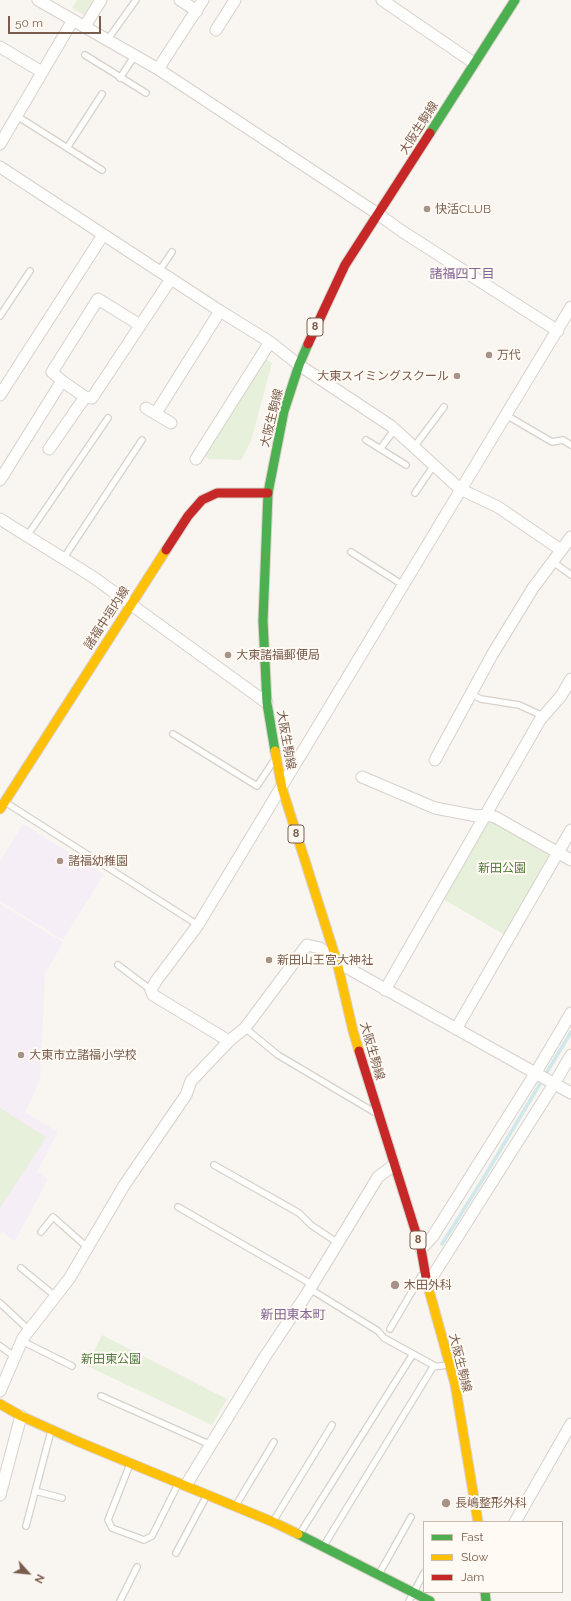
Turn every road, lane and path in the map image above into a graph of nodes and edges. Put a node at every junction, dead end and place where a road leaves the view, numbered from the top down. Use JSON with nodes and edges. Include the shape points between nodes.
{"nodes":[{"id":1,"x":101,"y":0,"type":"edge"},
{"id":2,"x":136,"y":0,"type":"edge"},
{"id":3,"x":180,"y":0,"type":"edge"},
{"id":4,"x":203,"y":0,"type":"edge"},
{"id":5,"x":235,"y":0,"type":"edge"},
{"id":6,"x":382,"y":0,"type":"edge"},
{"id":7,"x":515,"y":0,"type":"edge"},
{"id":8,"x":41,"y":1,"type":"edge"},
{"id":9,"x":197,"y":11,"type":"junction"},
{"id":10,"x":73,"y":20,"type":"junction"},
{"id":11,"x":85,"y":26,"type":"junction"},
{"id":12,"x":216,"y":30,"type":"dead end"},
{"id":13,"x":108,"y":39,"type":"junction"},
{"id":14,"x":0,"y":47,"type":"edge"},
{"id":15,"x":85,"y":55,"type":"dead end"},
{"id":16,"x":135,"y":55,"type":"junction"},
{"id":17,"x":474,"y":63,"type":"junction"},
{"id":18,"x":158,"y":69,"type":"junction"},
{"id":19,"x":42,"y":72,"type":"junction"},
{"id":20,"x":120,"y":78,"type":"junction"},
{"id":21,"x":146,"y":93,"type":"dead end"},
{"id":22,"x":102,"y":94,"type":"dead end"},
{"id":23,"x":17,"y":116,"type":"junction"},
{"id":24,"x":0,"y":144,"type":"edge"},
{"id":25,"x":67,"y":148,"type":"junction"},
{"id":26,"x":0,"y":167,"type":"edge"},
{"id":27,"x":102,"y":170,"type":"dead end"},
{"id":28,"x":378,"y":214,"type":"junction"},
{"id":29,"x":103,"y":235,"type":"junction"},
{"id":30,"x":172,"y":252,"type":"dead end"},
{"id":31,"x":30,"y":271,"type":"dead end"},
{"id":32,"x":160,"y":271,"type":"junction"},
{"id":33,"x":171,"y":279,"type":"junction"},
{"id":34,"x":571,"y":307,"type":"edge"},
{"id":35,"x":220,"y":311,"type":"junction"},
{"id":36,"x":0,"y":316,"type":"edge"},
{"id":37,"x":140,"y":325,"type":"junction"},
{"id":38,"x":558,"y":331,"type":"junction"},
{"id":39,"x":270,"y":342,"type":"junction"},
{"id":40,"x":299,"y":365,"type":"junction"},
{"id":41,"x":62,"y":381,"type":"junction"},
{"id":42,"x":2,"y":389,"type":"edge"},
{"id":43,"x":85,"y":397,"type":"junction"},
{"id":44,"x":444,"y":407,"type":"dead end"},
{"id":45,"x":146,"y":408,"type":"dead end"},
{"id":46,"x":156,"y":413,"type":"junction"},
{"id":47,"x":506,"y":415,"type":"junction"},
{"id":48,"x":108,"y":418,"type":"dead end"},
{"id":49,"x":171,"y":423,"type":"dead end"},
{"id":50,"x":395,"y":430,"type":"junction"},
{"id":51,"x":142,"y":440,"type":"dead end"},
{"id":52,"x":366,"y":440,"type":"dead end"},
{"id":53,"x":571,"y":445,"type":"edge"},
{"id":54,"x":414,"y":447,"type":"junction"},
{"id":55,"x":49,"y":449,"type":"dead end"},
{"id":56,"x":380,"y":449,"type":"junction"},
{"id":57,"x":196,"y":459,"type":"dead end"},
{"id":58,"x":406,"y":465,"type":"dead end"},
{"id":59,"x":434,"y":465,"type":"junction"},
{"id":60,"x":0,"y":480,"type":"edge"},
{"id":61,"x":460,"y":489,"type":"junction"},
{"id":62,"x":268,"y":493,"type":"junction"},
{"id":63,"x":415,"y":493,"type":"dead end"},
{"id":64,"x":0,"y":519,"type":"edge"},
{"id":65,"x":27,"y":536,"type":"junction"},
{"id":66,"x":571,"y":537,"type":"edge"},
{"id":67,"x":565,"y":549,"type":"edge"},
{"id":68,"x":351,"y":552,"type":"dead end"},
{"id":69,"x":63,"y":559,"type":"junction"},
{"id":70,"x":553,"y":562,"type":"junction"},
{"id":71,"x":571,"y":575,"type":"edge"},
{"id":72,"x":403,"y":586,"type":"junction"},
{"id":73,"x":130,"y":605,"type":"junction"},
{"id":74,"x":571,"y":679,"type":"edge"},
{"id":75,"x":471,"y":694,"type":"junction"},
{"id":76,"x":267,"y":703,"type":"junction"},
{"id":77,"x":543,"y":716,"type":"junction"},
{"id":78,"x":173,"y":734,"type":"dead end"},
{"id":79,"x":277,"y":756,"type":"junction"},
{"id":80,"x":435,"y":760,"type":"dead end"},
{"id":81,"x":362,"y":777,"type":"dead end"},
{"id":82,"x":282,"y":788,"type":"junction"},
{"id":83,"x":2,"y":803,"type":"edge"},
{"id":84,"x":486,"y":815,"type":"junction"},
{"id":85,"x":571,"y":830,"type":"edge"},
{"id":86,"x":559,"y":852,"type":"junction"},
{"id":87,"x":571,"y":860,"type":"edge"},
{"id":88,"x":198,"y":925,"type":"junction"},
{"id":89,"x":337,"y":962,"type":"junction"},
{"id":90,"x":118,"y":965,"type":"dead end"},
{"id":91,"x":151,"y":990,"type":"junction"},
{"id":92,"x":385,"y":990,"type":"junction"},
{"id":93,"x":571,"y":1012,"type":"edge"},
{"id":94,"x":245,"y":1028,"type":"junction"},
{"id":95,"x":456,"y":1029,"type":"junction"},
{"id":96,"x":229,"y":1041,"type":"junction"},
{"id":97,"x":571,"y":1055,"type":"edge"},
{"id":98,"x":544,"y":1079,"type":"junction"},
{"id":99,"x":571,"y":1093,"type":"edge"},
{"id":100,"x":378,"y":1114,"type":"junction"},
{"id":101,"x":214,"y":1165,"type":"dead end"},
{"id":102,"x":394,"y":1165,"type":"junction"},
{"id":103,"x":178,"y":1207,"type":"dead end"},
{"id":104,"x":41,"y":1232,"type":"dead end"},
{"id":105,"x":338,"y":1243,"type":"junction"},
{"id":106,"x":87,"y":1247,"type":"junction"},
{"id":107,"x":421,"y":1249,"type":"junction"},
{"id":108,"x":21,"y":1268,"type":"dead end"},
{"id":109,"x":425,"y":1271,"type":"junction"},
{"id":110,"x":427,"y":1285,"type":"junction"},
{"id":111,"x":311,"y":1287,"type":"junction"},
{"id":112,"x":55,"y":1296,"type":"junction"},
{"id":113,"x":0,"y":1303,"type":"edge"},
{"id":114,"x":390,"y":1328,"type":"dead end"},
{"id":115,"x":29,"y":1330,"type":"junction"},
{"id":116,"x":22,"y":1341,"type":"junction"},
{"id":117,"x":0,"y":1346,"type":"edge"},
{"id":118,"x":413,"y":1354,"type":"junction"},
{"id":119,"x":15,"y":1357,"type":"junction"},
{"id":120,"x":450,"y":1364,"type":"junction"},
{"id":121,"x":72,"y":1366,"type":"dead end"},
{"id":122,"x":435,"y":1366,"type":"junction"},
{"id":123,"x":0,"y":1391,"type":"edge"},
{"id":124,"x":101,"y":1396,"type":"dead end"},
{"id":125,"x":0,"y":1404,"type":"edge"},
{"id":126,"x":21,"y":1416,"type":"junction"},
{"id":127,"x":571,"y":1424,"type":"edge"},
{"id":128,"x":332,"y":1425,"type":"dead end"},
{"id":129,"x":52,"y":1429,"type":"junction"},
{"id":130,"x":274,"y":1442,"type":"dead end"},
{"id":131,"x":211,"y":1445,"type":"junction"},
{"id":132,"x":130,"y":1462,"type":"junction"},
{"id":133,"x":183,"y":1484,"type":"junction"},
{"id":134,"x":35,"y":1491,"type":"junction"},
{"id":135,"x":207,"y":1494,"type":"junction"},
{"id":136,"x":0,"y":1495,"type":"edge"},
{"id":137,"x":62,"y":1498,"type":"dead end"},
{"id":138,"x":236,"y":1506,"type":"junction"},
{"id":139,"x":411,"y":1516,"type":"dead end"},
{"id":140,"x":478,"y":1521,"type":"edge"},
{"id":141,"x":517,"y":1521,"type":"edge"},
{"id":142,"x":273,"y":1522,"type":"junction"},
{"id":143,"x":26,"y":1526,"type":"dead end"},
{"id":144,"x":299,"y":1535,"type":"junction"},
{"id":145,"x":323,"y":1547,"type":"junction"},
{"id":146,"x":176,"y":1553,"type":"dead end"},
{"id":147,"x":137,"y":1567,"type":"dead end"},
{"id":148,"x":378,"y":1575,"type":"junction"},
{"id":149,"x":423,"y":1575,"type":"edge"},
{"id":150,"x":411,"y":1597,"type":"edge"},
{"id":151,"x":120,"y":1601,"type":"edge"},
{"id":152,"x":430,"y":1601,"type":"edge"}],
"edges":[{"from":1,"to":11,"type":"street"},
{"from":2,"to":13,"type":"lane"},
{"from":3,"to":9,"type":"street"},
{"from":4,"to":9,"type":"street"},
{"from":5,"to":12,"type":"street"},
{"from":6,"to":17,"type":"street"},
{"from":7,"to":17,"type":"main road","name":"大阪生駒線","number":"8"},
{"from":8,"to":10,"type":"street"},
{"from":9,"to":18,"type":"street"},
{"from":10,"to":11,"type":"street"},
{"from":10,"to":19,"type":"street"},
{"from":11,"to":13,"type":"street"},
{"from":13,"to":16,"type":"street"},
{"from":14,"to":19,"type":"street"},
{"from":15,"to":20,"type":"lane"},
{"from":16,"to":18,"type":"street"},
{"from":16,"to":20,"type":"lane"},
{"from":17,"to":28,"type":"main road","name":"大阪生駒線","number":"8"},
{"from":18,"to":28,"type":"street"},
{"from":19,"to":23,"type":"street"},
{"from":20,"to":21,"type":"lane"},
{"from":22,"to":25,"type":"lane"},
{"from":23,"to":24,"type":"street"},
{"from":23,"to":25,"type":"lane"},
{"from":25,"to":27,"type":"lane"},
{"from":26,"to":29,"type":"street"},
{"from":28,"to":38,"type":"street","via":[[402,232]]},
{"from":28,"to":40,"type":"main road","name":"大阪生駒線","number":"8","via":[[345,265]]},
{"from":29,"to":32,"type":"street"},
{"from":29,"to":42,"type":"street"},
{"from":30,"to":32,"type":"lane"},
{"from":31,"to":36,"type":"lane"},
{"from":32,"to":33,"type":"street"},
{"from":33,"to":35,"type":"street"},
{"from":33,"to":37,"type":"street"},
{"from":34,"to":38,"type":"street"},
{"from":35,"to":39,"type":"street"},
{"from":35,"to":46,"type":"street"},
{"from":37,"to":41,"type":"street","via":[[98,299],[52,372]]},
{"from":37,"to":43,"type":"street","via":[[92,398]]},
{"from":38,"to":47,"type":"street"},
{"from":39,"to":40,"type":"street"},
{"from":39,"to":57,"type":"street"},
{"from":40,"to":50,"type":"street"},
{"from":40,"to":62,"type":"main road","name":"大阪生駒線","number":"8","via":[[284,411]]},
{"from":41,"to":43,"type":"street"},
{"from":41,"to":60,"type":"street"},
{"from":43,"to":55,"type":"street"},
{"from":44,"to":54,"type":"lane"},
{"from":45,"to":46,"type":"street"},
{"from":46,"to":49,"type":"street"},
{"from":47,"to":53,"type":"lane","via":[[552,442],[563,440]]},
{"from":47,"to":61,"type":"street"},
{"from":48,"to":65,"type":"lane"},
{"from":50,"to":54,"type":"street"},
{"from":50,"to":56,"type":"lane"},
{"from":51,"to":69,"type":"lane"},
{"from":52,"to":56,"type":"lane"},
{"from":54,"to":59,"type":"street"},
{"from":56,"to":58,"type":"lane"},
{"from":59,"to":61,"type":"street"},
{"from":59,"to":63,"type":"lane"},
{"from":61,"to":67,"type":"street","via":[[498,507]]},
{"from":61,"to":72,"type":"street"},
{"from":62,"to":73,"type":"main road","name":"諸福中垣内線","via":[[217,493],[202,500],[188,516]]},
{"from":62,"to":76,"type":"main road","name":"大阪生駒線","number":"8","via":[[263,621]]},
{"from":64,"to":65,"type":"street"},
{"from":65,"to":69,"type":"street"},
{"from":66,"to":67,"type":"street"},
{"from":67,"to":70,"type":"street"},
{"from":68,"to":72,"type":"lane"},
{"from":69,"to":73,"type":"street","via":[[93,577]]},
{"from":70,"to":71,"type":"lane"},
{"from":70,"to":75,"type":"street","via":[[508,628]]},
{"from":72,"to":82,"type":"street"},
{"from":73,"to":76,"type":"street"},
{"from":73,"to":83,"type":"main road","name":"諸福中垣内線"},
{"from":74,"to":77,"type":"street","via":[[561,696]]},
{"from":75,"to":77,"type":"lane","via":[[481,699],[519,705]]},
{"from":75,"to":80,"type":"street"},
{"from":76,"to":79,"type":"main road","name":"大阪生駒線","number":"8"},
{"from":77,"to":84,"type":"street"},
{"from":78,"to":79,"type":"lane","via":[[257,786]]},
{"from":79,"to":82,"type":"main road","name":"大阪生駒線","number":"8"},
{"from":81,"to":84,"type":"street","via":[[435,808],[477,816]]},
{"from":82,"to":88,"type":"street"},
{"from":82,"to":89,"type":"main road","name":"大阪生駒線","number":"8"},
{"from":83,"to":88,"type":"lane"},
{"from":84,"to":86,"type":"street","via":[[495,817]]},
{"from":84,"to":92,"type":"street"},
{"from":85,"to":86,"type":"street"},
{"from":86,"to":87,"type":"street"},
{"from":86,"to":95,"type":"street"},
{"from":88,"to":91,"type":"street"},
{"from":89,"to":92,"type":"street"},
{"from":89,"to":94,"type":"street","via":[[320,948],[307,945]]},
{"from":89,"to":100,"type":"main road","name":"大阪生駒線","number":"8","via":[[353,1031]]},
{"from":90,"to":91,"type":"lane"},
{"from":91,"to":96,"type":"street","via":[[153,995]]},
{"from":92,"to":95,"type":"street"},
{"from":93,"to":98,"type":"street"},
{"from":94,"to":96,"type":"street"},
{"from":94,"to":100,"type":"lane","via":[[278,1055]]},
{"from":95,"to":98,"type":"street"},
{"from":96,"to":106,"type":"street","via":[[191,1081],[186,1095],[125,1184]]},
{"from":97,"to":98,"type":"street"},
{"from":98,"to":99,"type":"street"},
{"from":98,"to":107,"type":"street","via":[[433,1236]]},
{"from":98,"to":110,"type":"street"},
{"from":100,"to":102,"type":"main road","name":"大阪生駒線","number":"8"},
{"from":101,"to":105,"type":"lane","via":[[299,1214]]},
{"from":102,"to":105,"type":"street","via":[[378,1178]]},
{"from":102,"to":107,"type":"main road","name":"大阪生駒線","number":"8"},
{"from":103,"to":111,"type":"lane"},
{"from":104,"to":106,"type":"lane","via":[[53,1217]]},
{"from":105,"to":111,"type":"street"},
{"from":106,"to":112,"type":"street","via":[[69,1279]]},
{"from":107,"to":109,"type":"main road","name":"大阪生駒線","number":"8"},
{"from":108,"to":112,"type":"lane"},
{"from":109,"to":110,"type":"main road","name":"大阪生駒線","number":"8"},
{"from":109,"to":114,"type":"lane"},
{"from":110,"to":120,"type":"main road","name":"大阪生駒線","number":"8"},
{"from":111,"to":118,"type":"lane","via":[[378,1331],[384,1338]]},
{"from":111,"to":131,"type":"street"},
{"from":112,"to":115,"type":"street"},
{"from":113,"to":115,"type":"lane"},
{"from":115,"to":116,"type":"street"},
{"from":116,"to":119,"type":"street"},
{"from":116,"to":121,"type":"lane"},
{"from":117,"to":119,"type":"lane"},
{"from":118,"to":122,"type":"lane"},
{"from":118,"to":144,"type":"lane"},
{"from":119,"to":123,"type":"street"},
{"from":120,"to":122,"type":"lane"},
{"from":120,"to":140,"type":"main road","name":"大阪生駒線","number":"8"},
{"from":122,"to":145,"type":"lane"},
{"from":124,"to":131,"type":"lane"},
{"from":125,"to":126,"type":"main road"},
{"from":126,"to":129,"type":"main road"},
{"from":126,"to":136,"type":"street"},
{"from":127,"to":141,"type":"street"},
{"from":128,"to":142,"type":"lane"},
{"from":129,"to":132,"type":"main road"},
{"from":129,"to":134,"type":"lane"},
{"from":130,"to":138,"type":"lane"},
{"from":131,"to":133,"type":"street"},
{"from":132,"to":133,"type":"main road"},
{"from":132,"to":133,"type":"lane","via":[[108,1520],[112,1528],[144,1540],[152,1536]]},
{"from":133,"to":135,"type":"main road"},
{"from":134,"to":137,"type":"lane"},
{"from":134,"to":143,"type":"lane"},
{"from":135,"to":138,"type":"main road"},
{"from":135,"to":146,"type":"lane"},
{"from":138,"to":142,"type":"main road"},
{"from":139,"to":148,"type":"lane"},
{"from":142,"to":144,"type":"main road"},
{"from":144,"to":145,"type":"main road"},
{"from":145,"to":148,"type":"main road"},
{"from":147,"to":151,"type":"lane"},
{"from":148,"to":150,"type":"main road"},
{"from":149,"to":150,"type":"lane"},
{"from":150,"to":152,"type":"main road"}]}
